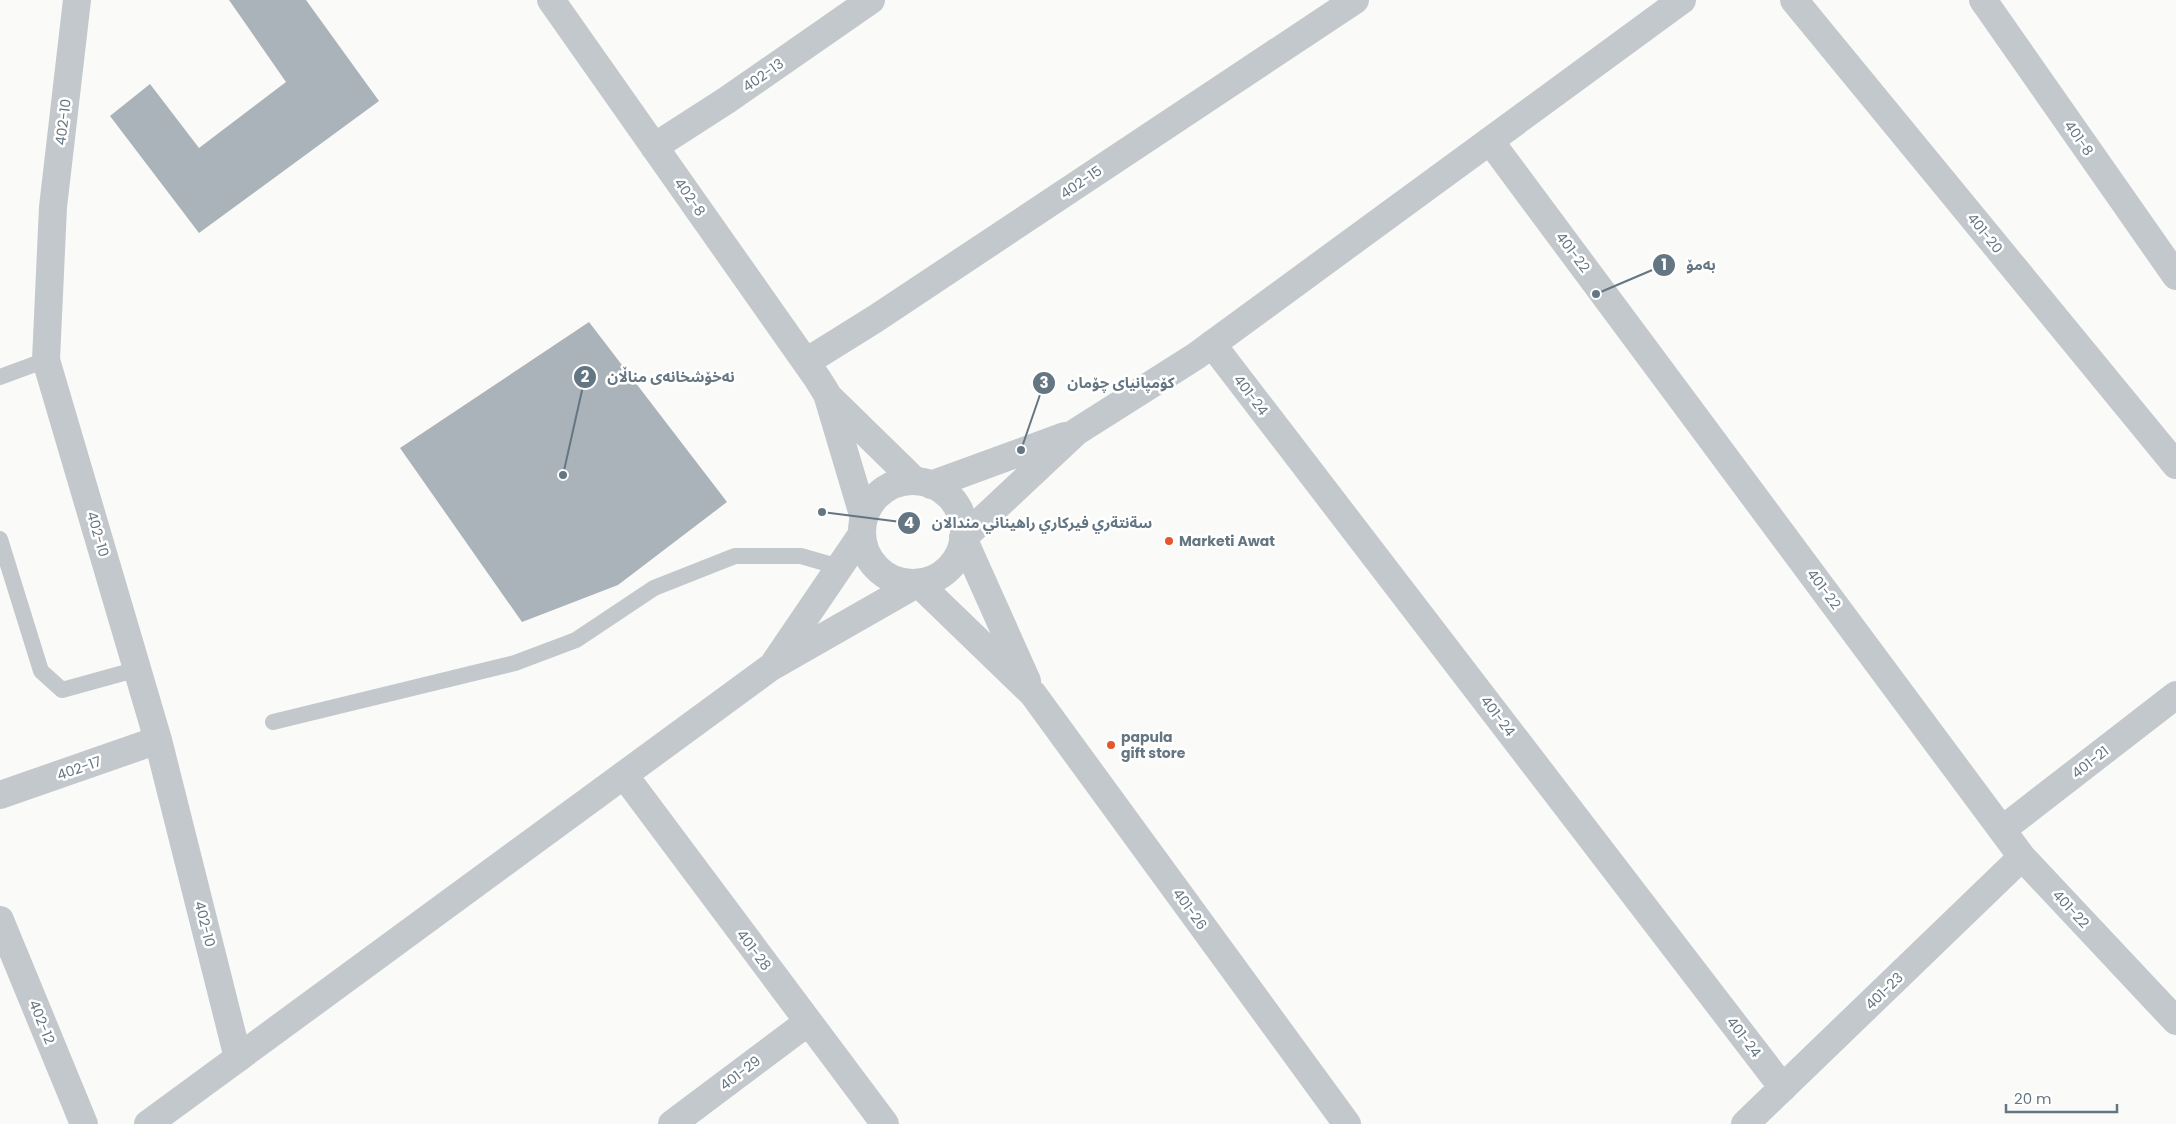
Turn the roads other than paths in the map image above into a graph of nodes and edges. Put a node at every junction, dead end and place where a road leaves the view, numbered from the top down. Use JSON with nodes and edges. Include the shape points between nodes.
{"nodes":[{"id":1,"x":77,"y":0,"type":"edge"},
{"id":2,"x":551,"y":0,"type":"edge"},
{"id":3,"x":870,"y":0,"type":"edge"},
{"id":4,"x":1356,"y":0,"type":"edge"},
{"id":5,"x":1682,"y":0,"type":"edge"},
{"id":6,"x":1794,"y":0,"type":"edge"},
{"id":7,"x":1983,"y":0,"type":"edge"},
{"id":8,"x":1490,"y":141,"type":"junction"},
{"id":9,"x":654,"y":147,"type":"junction"},
{"id":10,"x":2176,"y":276,"type":"edge"},
{"id":11,"x":1212,"y":344,"type":"junction"},
{"id":12,"x":46,"y":360,"type":"junction"},
{"id":13,"x":806,"y":362,"type":"junction"},
{"id":14,"x":0,"y":378,"type":"edge"},
{"id":15,"x":827,"y":394,"type":"junction"},
{"id":16,"x":1076,"y":432,"type":"junction"},
{"id":17,"x":2176,"y":465,"type":"edge"},
{"id":18,"x":923,"y":483,"type":"junction"},
{"id":19,"x":863,"y":526,"type":"junction"},
{"id":20,"x":964,"y":538,"type":"junction"},
{"id":21,"x":0,"y":539,"type":"edge"},
{"id":22,"x":839,"y":567,"type":"junction"},
{"id":23,"x":918,"y":583,"type":"junction"},
{"id":24,"x":771,"y":667,"type":"junction"},
{"id":25,"x":138,"y":670,"type":"junction"},
{"id":26,"x":1033,"y":694,"type":"junction"},
{"id":27,"x":2176,"y":695,"type":"edge"},
{"id":28,"x":273,"y":722,"type":"dead end"},
{"id":29,"x":158,"y":740,"type":"junction"},
{"id":30,"x":624,"y":776,"type":"junction"},
{"id":31,"x":0,"y":796,"type":"edge"},
{"id":32,"x":2003,"y":829,"type":"junction"},
{"id":33,"x":2022,"y":857,"type":"junction"},
{"id":34,"x":0,"y":920,"type":"edge"},
{"id":35,"x":2176,"y":1021,"type":"edge"},
{"id":36,"x":808,"y":1022,"type":"junction"},
{"id":37,"x":238,"y":1058,"type":"junction"},
{"id":38,"x":1783,"y":1088,"type":"junction"},
{"id":39,"x":84,"y":1124,"type":"edge"},
{"id":40,"x":148,"y":1124,"type":"edge"},
{"id":41,"x":672,"y":1124,"type":"edge"},
{"id":42,"x":885,"y":1124,"type":"edge"},
{"id":43,"x":1347,"y":1124,"type":"edge"},
{"id":44,"x":1745,"y":1124,"type":"edge"}],
"edges":[{"from":1,"to":12,"type":"street","name":"402-10","via":[[53,207]]},
{"from":2,"to":9,"type":"street","name":"402-8"},
{"from":3,"to":9,"type":"street","name":"402-13"},
{"from":4,"to":13,"type":"street","name":"402-15"},
{"from":5,"to":8,"type":"street"},
{"from":6,"to":17,"type":"street","name":"401-20"},
{"from":7,"to":10,"type":"street","name":"401-8"},
{"from":8,"to":11,"type":"street"},
{"from":8,"to":32,"type":"street","name":"401-22"},
{"from":9,"to":13,"type":"street","name":"402-8"},
{"from":11,"to":16,"type":"street"},
{"from":11,"to":38,"type":"street","name":"401-24"},
{"from":12,"to":14,"type":"lane"},
{"from":12,"to":25,"type":"street","name":"402-10"},
{"from":13,"to":15,"type":"street","name":"402-8"},
{"from":15,"to":18,"type":"street"},
{"from":15,"to":19,"type":"street"},
{"from":16,"to":18,"type":"street"},
{"from":16,"to":20,"type":"street"},
{"from":18,"to":19,"type":"street","via":[[898,484],[883,491],[871,503]]},
{"from":18,"to":20,"type":"street","via":[[946,493],[957,506]]},
{"from":19,"to":22,"type":"street"},
{"from":19,"to":23,"type":"street","via":[[864,551],[873,565],[901,583]]},
{"from":20,"to":23,"type":"street","via":[[948,569],[935,578]]},
{"from":20,"to":26,"type":"street"},
{"from":21,"to":25,"type":"lane","via":[[41,672],[62,690]]},
{"from":22,"to":24,"type":"street"},
{"from":22,"to":28,"type":"lane","via":[[801,556],[735,556],[654,588],[576,640],[515,663]]},
{"from":23,"to":24,"type":"street"},
{"from":23,"to":26,"type":"street"},
{"from":24,"to":30,"type":"street"},
{"from":25,"to":29,"type":"street","name":"402-10"},
{"from":26,"to":43,"type":"street","name":"401-26"},
{"from":27,"to":32,"type":"street","name":"401-21"},
{"from":29,"to":31,"type":"street","name":"402-17"},
{"from":29,"to":37,"type":"street","name":"402-10"},
{"from":30,"to":36,"type":"street","name":"401-28"},
{"from":30,"to":37,"type":"street"},
{"from":32,"to":33,"type":"street","name":"401-22"},
{"from":33,"to":35,"type":"street","name":"401-22"},
{"from":33,"to":38,"type":"street","name":"401-23"},
{"from":34,"to":39,"type":"street","name":"402-12"},
{"from":36,"to":41,"type":"street","name":"401-29"},
{"from":36,"to":42,"type":"street","name":"401-28"},
{"from":37,"to":40,"type":"street"},
{"from":38,"to":44,"type":"street","name":"401-23"}]}
